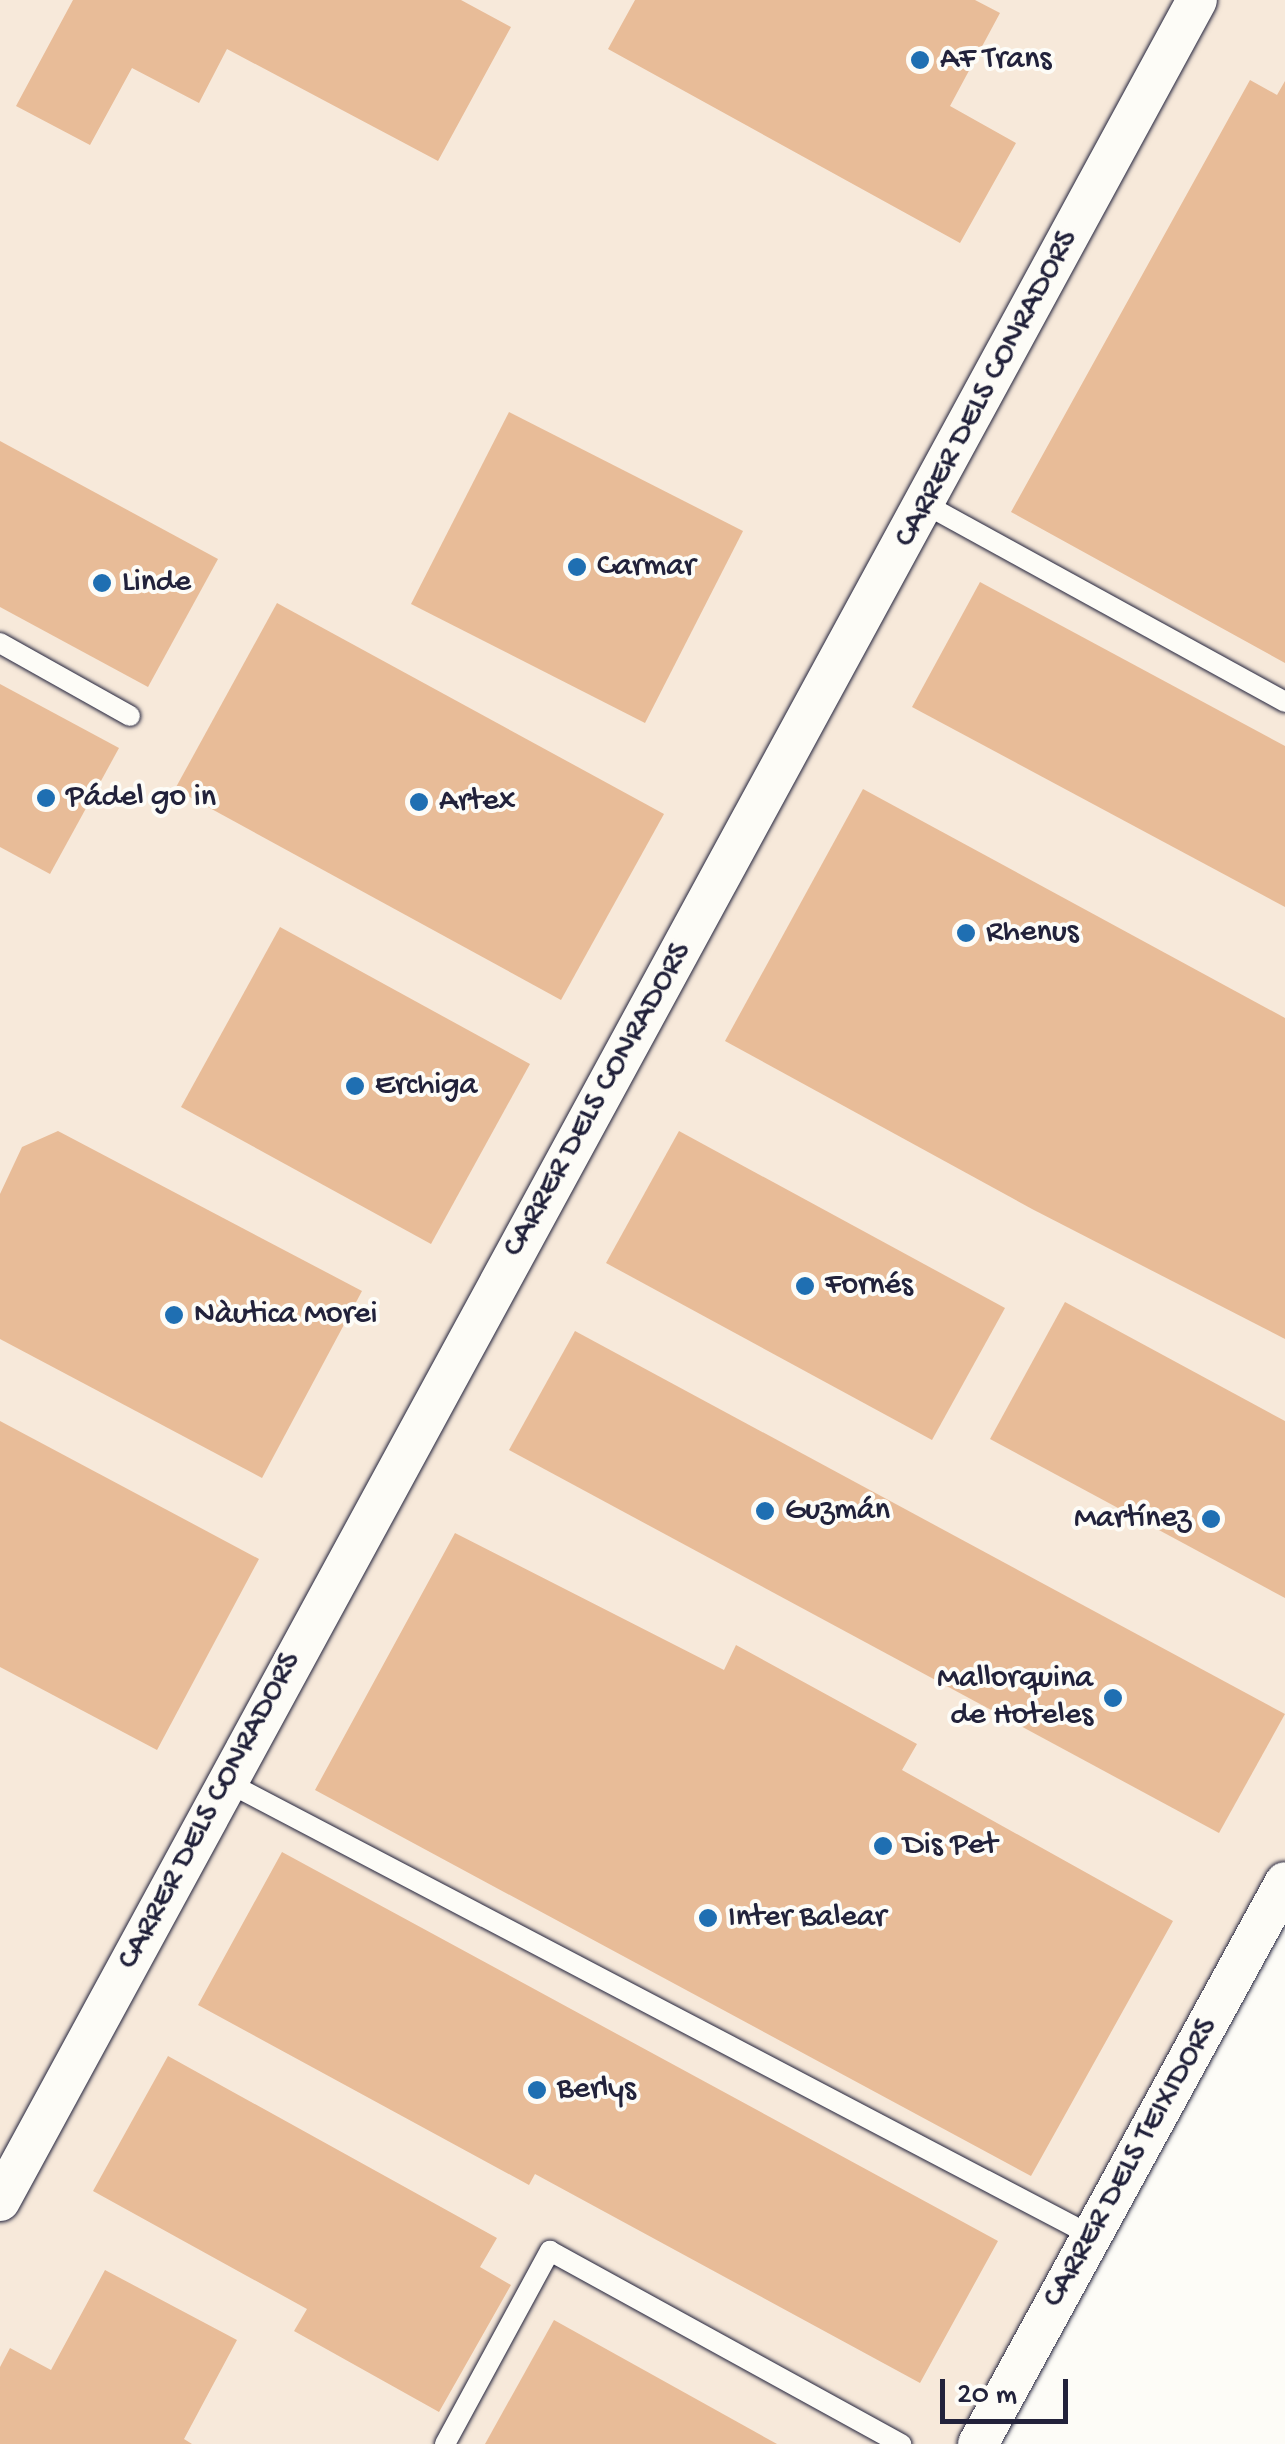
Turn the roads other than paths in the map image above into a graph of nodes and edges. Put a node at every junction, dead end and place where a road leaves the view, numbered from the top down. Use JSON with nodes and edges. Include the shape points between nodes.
{"nodes":[{"id":1,"x":1197,"y":0,"type":"edge"},
{"id":2,"x":925,"y":504,"type":"junction"},
{"id":3,"x":0,"y":643,"type":"edge"},
{"id":4,"x":1285,"y":702,"type":"edge"},
{"id":5,"x":130,"y":716,"type":"dead end"},
{"id":6,"x":224,"y":1781,"type":"junction"},
{"id":7,"x":1285,"y":1882,"type":"edge"},
{"id":8,"x":0,"y":2200,"type":"edge"},
{"id":9,"x":1092,"y":2236,"type":"junction"},
{"id":10,"x":444,"y":2444,"type":"edge"},
{"id":11,"x":901,"y":2444,"type":"edge"},
{"id":12,"x":978,"y":2444,"type":"edge"}],
"edges":[{"from":1,"to":2,"type":"street","name":"CARRER DELS CONRADORS"},
{"from":2,"to":4,"type":"lane"},
{"from":2,"to":6,"type":"street","name":"CARRER DELS CONRADORS"},
{"from":3,"to":5,"type":"lane"},
{"from":6,"to":8,"type":"street","name":"CARRER DELS CONRADORS"},
{"from":6,"to":9,"type":"lane"},
{"from":7,"to":9,"type":"street","name":"CARRER DELS TEIXIDORS"},
{"from":9,"to":12,"type":"street","name":"CARRER DELS TEIXIDORS"},
{"from":10,"to":11,"type":"lane","via":[[550,2251]]}]}
